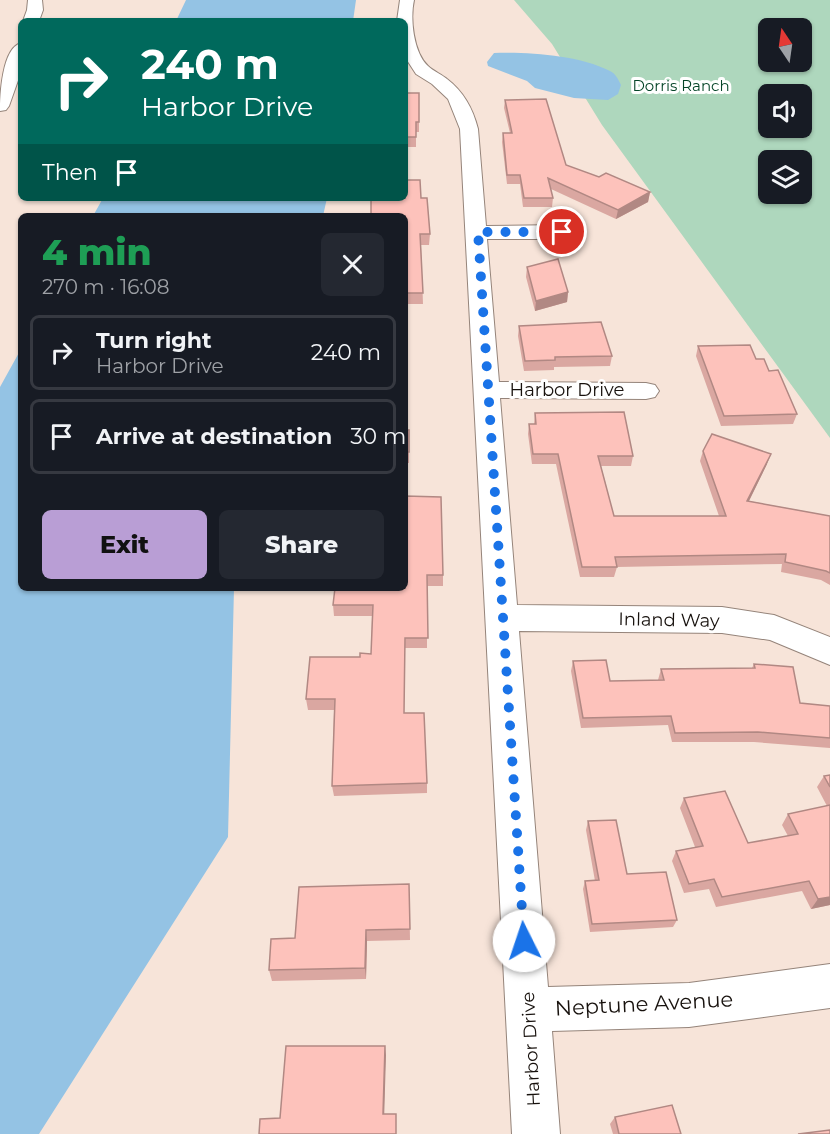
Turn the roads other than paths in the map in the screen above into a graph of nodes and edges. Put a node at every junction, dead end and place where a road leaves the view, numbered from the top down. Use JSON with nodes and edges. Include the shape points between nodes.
{"nodes":[{"id":1,"x":35,"y":0,"type":"edge"},
{"id":2,"x":407,"y":0,"type":"edge"},
{"id":3,"x":32,"y":18,"type":"edge"},
{"id":4,"x":406,"y":18,"type":"edge"},
{"id":5,"x":408,"y":30,"type":"edge"},
{"id":6,"x":18,"y":56,"type":"edge"},
{"id":7,"x":0,"y":106,"type":"edge"},
{"id":8,"x":478,"y":232,"type":"junction"},
{"id":9,"x":562,"y":232,"type":"dead end"},
{"id":10,"x":488,"y":390,"type":"junction"},
{"id":11,"x":646,"y":390,"type":"dead end"},
{"id":12,"x":502,"y":618,"type":"junction"},
{"id":13,"x":830,"y":651,"type":"edge"},
{"id":14,"x":830,"y":986,"type":"edge"},
{"id":15,"x":529,"y":1010,"type":"junction"},
{"id":16,"x":536,"y":1134,"type":"edge"}],
"edges":[{"from":1,"to":3,"type":"street"},
{"from":2,"to":4,"type":"street","name":"Harbor Drive"},
{"from":5,"to":8,"type":"street","name":"Harbor Drive","via":[[414,59],[421,69],[453,92],[465,108]]},
{"from":6,"to":7,"type":"street"},
{"from":8,"to":9,"type":"street"},
{"from":8,"to":10,"type":"street","name":"Harbor Drive"},
{"from":10,"to":11,"type":"street","name":"Harbor Drive"},
{"from":10,"to":12,"type":"street","name":"Harbor Drive"},
{"from":12,"to":13,"type":"street","name":"Inland Way","via":[[722,620],[774,628]]},
{"from":12,"to":15,"type":"street","name":"Harbor Drive"},
{"from":14,"to":15,"type":"street","name":"Neptune Avenue","via":[[688,1005]]},
{"from":15,"to":16,"type":"street","name":"Harbor Drive"}]}
